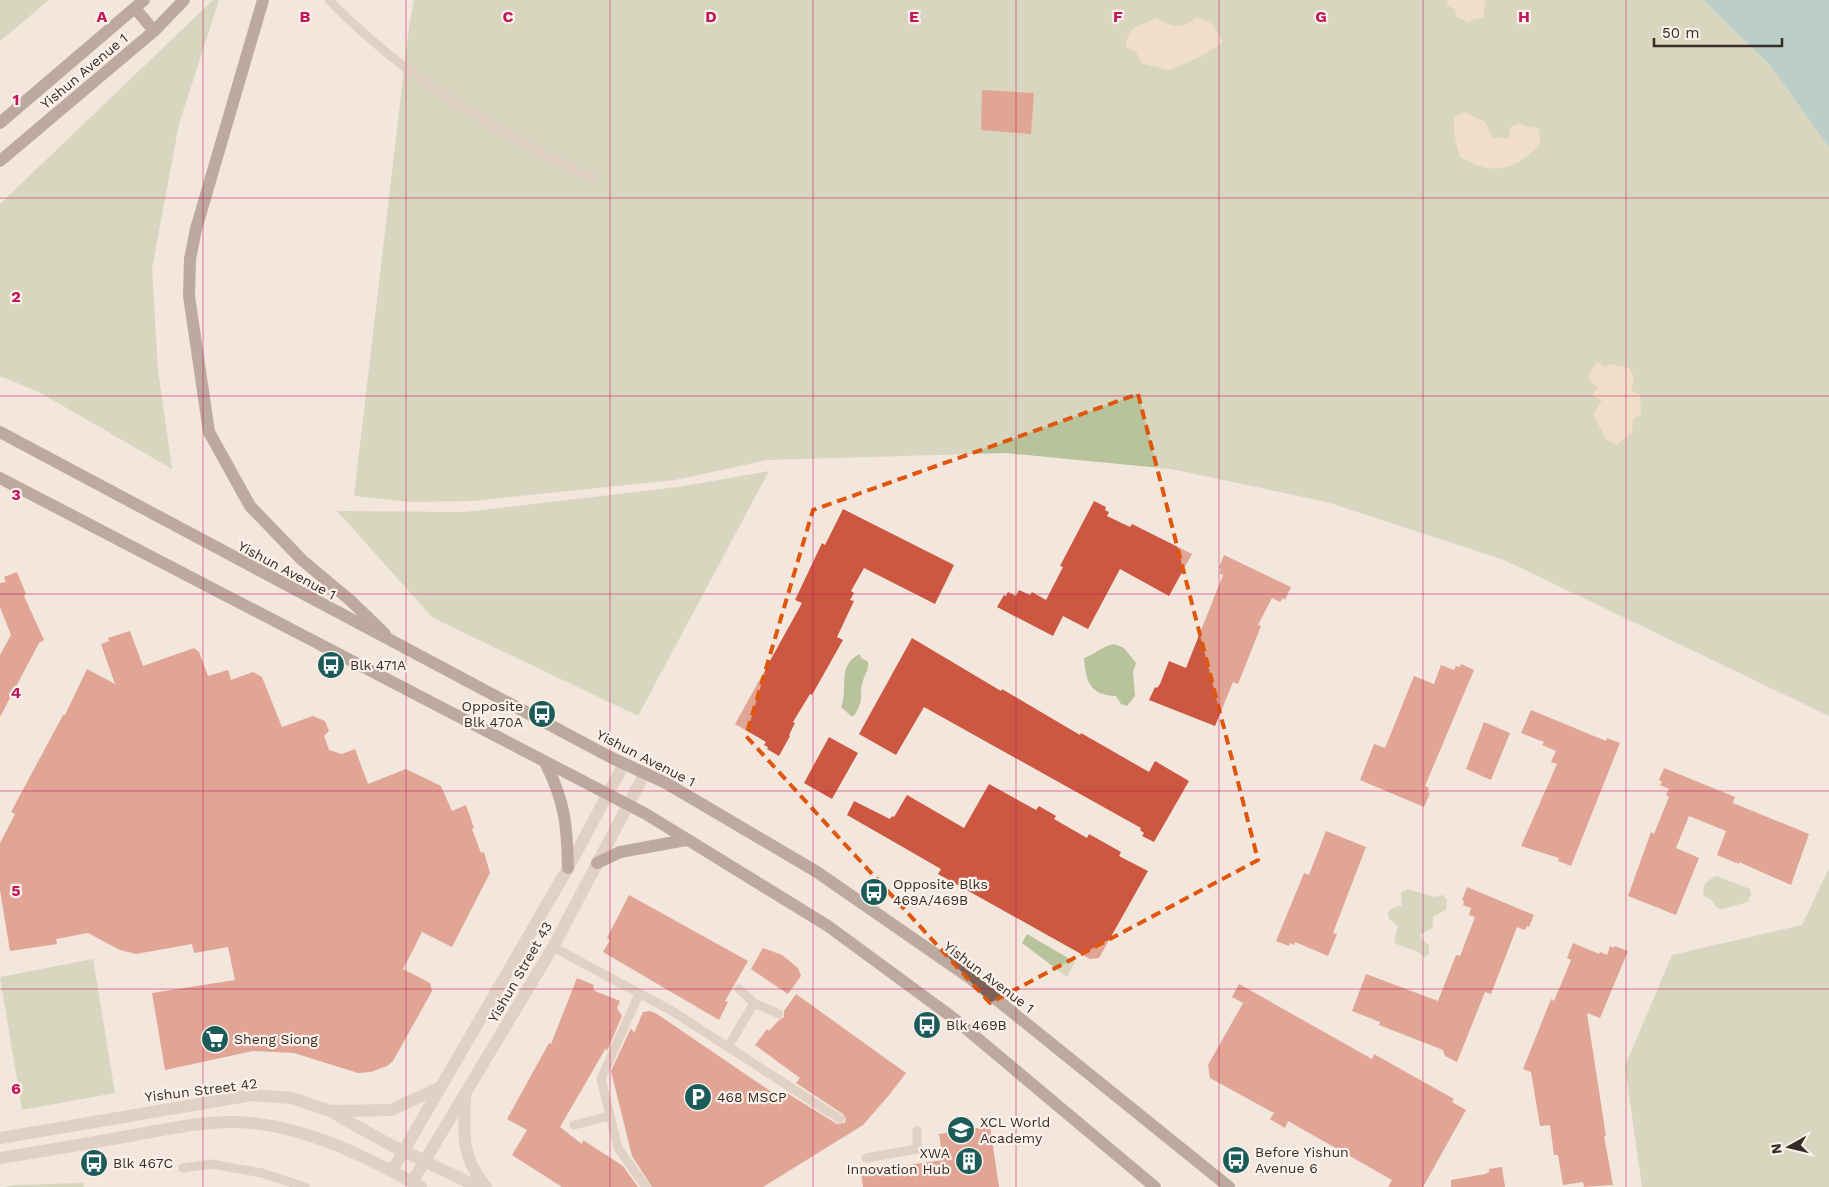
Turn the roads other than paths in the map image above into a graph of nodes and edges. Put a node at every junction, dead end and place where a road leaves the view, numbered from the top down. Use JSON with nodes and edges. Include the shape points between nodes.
{"nodes":[{"id":1,"x":184,"y":0,"type":"edge"},
{"id":2,"x":263,"y":0,"type":"edge"},
{"id":3,"x":329,"y":0,"type":"edge"},
{"id":4,"x":139,"y":4,"type":"edge"},
{"id":5,"x":154,"y":31,"type":"junction"},
{"id":6,"x":0,"y":123,"type":"edge"},
{"id":7,"x":0,"y":161,"type":"edge"},
{"id":8,"x":592,"y":178,"type":"dead end"},
{"id":9,"x":0,"y":432,"type":"edge"},
{"id":10,"x":0,"y":478,"type":"edge"},
{"id":11,"x":397,"y":645,"type":"junction"},
{"id":12,"x":545,"y":762,"type":"junction"},
{"id":13,"x":624,"y":764,"type":"junction"},
{"id":14,"x":645,"y":773,"type":"junction"},
{"id":15,"x":608,"y":795,"type":"junction"},
{"id":16,"x":628,"y":806,"type":"junction"},
{"id":17,"x":686,"y":840,"type":"junction"},
{"id":18,"x":597,"y":864,"type":"junction"},
{"id":19,"x":568,"y":868,"type":"junction"},
{"id":20,"x":553,"y":947,"type":"junction"},
{"id":21,"x":739,"y":989,"type":"dead end"},
{"id":22,"x":639,"y":994,"type":"junction"},
{"id":23,"x":754,"y":1003,"type":"junction"},
{"id":24,"x":779,"y":1014,"type":"dead end"},
{"id":25,"x":728,"y":1047,"type":"junction"},
{"id":26,"x":441,"y":1087,"type":"junction"},
{"id":27,"x":465,"y":1093,"type":"junction"},
{"id":28,"x":330,"y":1111,"type":"junction"},
{"id":29,"x":610,"y":1116,"type":"junction"},
{"id":30,"x":840,"y":1119,"type":"dead end"},
{"id":31,"x":574,"y":1125,"type":"dead end"},
{"id":32,"x":917,"y":1131,"type":"dead end"},
{"id":33,"x":0,"y":1138,"type":"edge"},
{"id":34,"x":403,"y":1150,"type":"junction"},
{"id":35,"x":0,"y":1158,"type":"edge"},
{"id":36,"x":866,"y":1158,"type":"dead end"},
{"id":37,"x":425,"y":1160,"type":"junction"},
{"id":38,"x":182,"y":1168,"type":"dead end"},
{"id":39,"x":392,"y":1171,"type":"junction"},
{"id":40,"x":417,"y":1184,"type":"edge"},
{"id":41,"x":305,"y":1187,"type":"edge"},
{"id":42,"x":478,"y":1187,"type":"edge"},
{"id":43,"x":486,"y":1187,"type":"edge"},
{"id":44,"x":646,"y":1187,"type":"edge"},
{"id":45,"x":1155,"y":1187,"type":"edge"},
{"id":46,"x":1229,"y":1187,"type":"edge"}],
"edges":[{"from":1,"to":5,"type":"main road","name":"Yishun Avenue 1"},
{"from":2,"to":11,"type":"main road","via":[[190,259],[189,296],[208,432],[250,506],[302,560]]},
{"from":3,"to":8,"type":"lane","via":[[358,30],[408,72],[530,149]]},
{"from":4,"to":5,"type":"main road"},
{"from":4,"to":6,"type":"main road","name":"Yishun Avenue 1"},
{"from":5,"to":7,"type":"main road","name":"Yishun Avenue 1"},
{"from":9,"to":11,"type":"main road","name":"Yishun Avenue 1"},
{"from":10,"to":12,"type":"main road"},
{"from":11,"to":13,"type":"main road","name":"Yishun Avenue 1"},
{"from":12,"to":15,"type":"main road"},
{"from":12,"to":19,"type":"main road","via":[[564,809]]},
{"from":13,"to":14,"type":"main road","name":"Yishun Avenue 1"},
{"from":13,"to":15,"type":"street"},
{"from":14,"to":16,"type":"street","name":"Yishun Street 43"},
{"from":14,"to":46,"type":"main road","name":"Yishun Avenue 1","via":[[666,782],[817,872],[970,978]]},
{"from":15,"to":16,"type":"main road"},
{"from":15,"to":19,"type":"street"},
{"from":16,"to":17,"type":"main road"},
{"from":16,"to":18,"type":"street","name":"Yishun Street 43"},
{"from":17,"to":18,"type":"main road","via":[[620,852]]},
{"from":17,"to":45,"type":"main road","via":[[828,926],[944,1011]]},
{"from":18,"to":20,"type":"street","name":"Yishun Street 43"},
{"from":19,"to":26,"type":"street","name":"Yishun Street 43"},
{"from":20,"to":22,"type":"lane"},
{"from":20,"to":27,"type":"street","name":"Yishun Street 43"},
{"from":21,"to":23,"type":"lane"},
{"from":22,"to":25,"type":"lane"},
{"from":22,"to":29,"type":"lane","via":[[601,1079]]},
{"from":23,"to":24,"type":"lane"},
{"from":23,"to":25,"type":"lane"},
{"from":25,"to":30,"type":"lane"},
{"from":26,"to":28,"type":"street","via":[[391,1110]]},
{"from":26,"to":34,"type":"street","name":"Yishun Street 43"},
{"from":27,"to":37,"type":"street","name":"Yishun Street 43"},
{"from":27,"to":43,"type":"street","via":[[464,1146],[473,1172]]},
{"from":28,"to":33,"type":"street","name":"Yishun Street 42","via":[[292,1098],[252,1095]]},
{"from":28,"to":34,"type":"street","name":"Yishun Street 42"},
{"from":29,"to":31,"type":"lane"},
{"from":29,"to":44,"type":"lane","via":[[618,1148]]},
{"from":32,"to":36,"type":"lane","via":[[917,1149]]},
{"from":34,"to":37,"type":"street","name":"Yishun Street 42"},
{"from":34,"to":39,"type":"street","name":"Yishun Street 43"},
{"from":35,"to":39,"type":"street","via":[[201,1123],[238,1122],[277,1127],[320,1140]]},
{"from":37,"to":40,"type":"street","name":"Yishun Street 43"},
{"from":37,"to":42,"type":"street","name":"Yishun Street 42"},
{"from":38,"to":41,"type":"lane","via":[[211,1164],[262,1173]]},
{"from":39,"to":40,"type":"street"}]}
